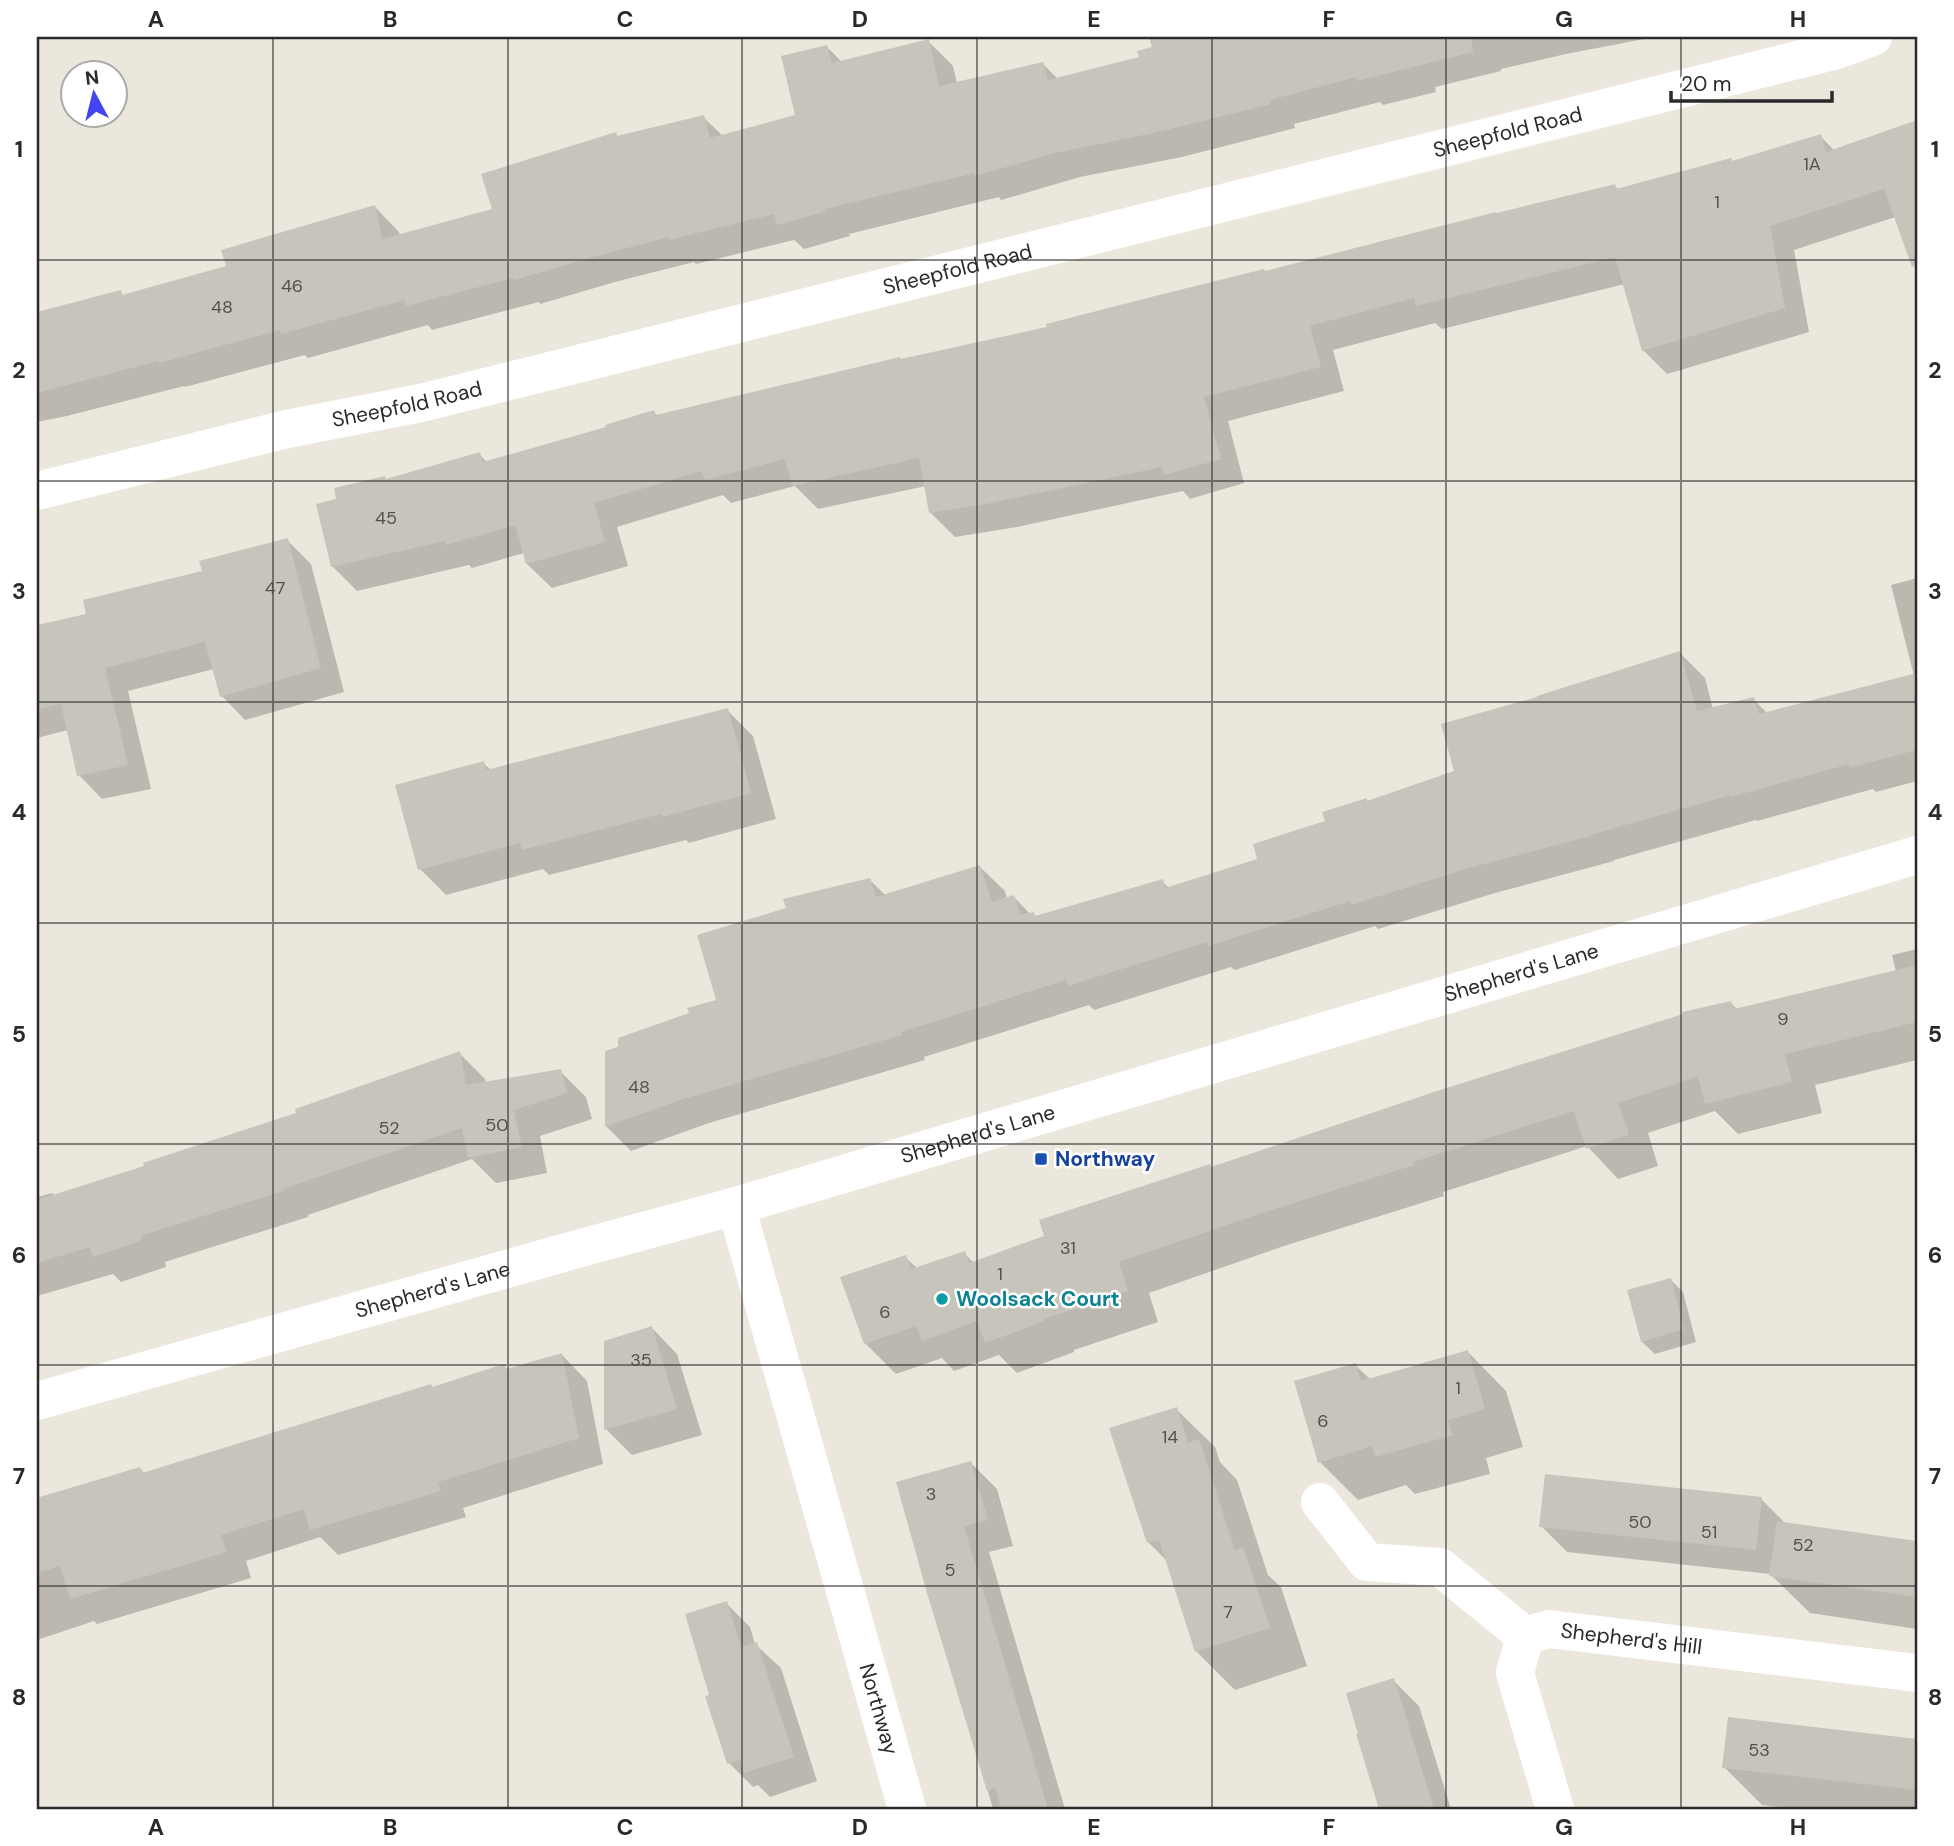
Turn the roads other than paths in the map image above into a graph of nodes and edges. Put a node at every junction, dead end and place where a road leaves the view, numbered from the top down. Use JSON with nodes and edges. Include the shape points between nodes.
{"nodes":[{"id":1,"x":1873,"y":37,"type":"edge"},
{"id":2,"x":37,"y":491,"type":"edge"},
{"id":3,"x":1917,"y":855,"type":"edge"},
{"id":4,"x":736,"y":1206,"type":"junction"},
{"id":5,"x":37,"y":1401,"type":"edge"},
{"id":6,"x":1320,"y":1502,"type":"dead end"},
{"id":7,"x":1525,"y":1636,"type":"junction"},
{"id":8,"x":1917,"y":1672,"type":"edge"},
{"id":9,"x":907,"y":1809,"type":"edge"},
{"id":10,"x":1555,"y":1809,"type":"edge"}],
"edges":[{"from":1,"to":2,"type":"street","name":"Sheepfold Road","via":[[1838,50],[421,403],[287,429]]},
{"from":3,"to":4,"type":"street","name":"Shepherd's Lane"},
{"from":4,"to":5,"type":"street","name":"Shepherd's Lane"},
{"from":4,"to":9,"type":"street","name":"Northway"},
{"from":6,"to":7,"type":"street","via":[[1367,1562],[1440,1567]]},
{"from":7,"to":8,"type":"street","name":"Shepherd's Hill","via":[[1549,1629]]},
{"from":7,"to":10,"type":"street","via":[[1515,1673]]}]}
